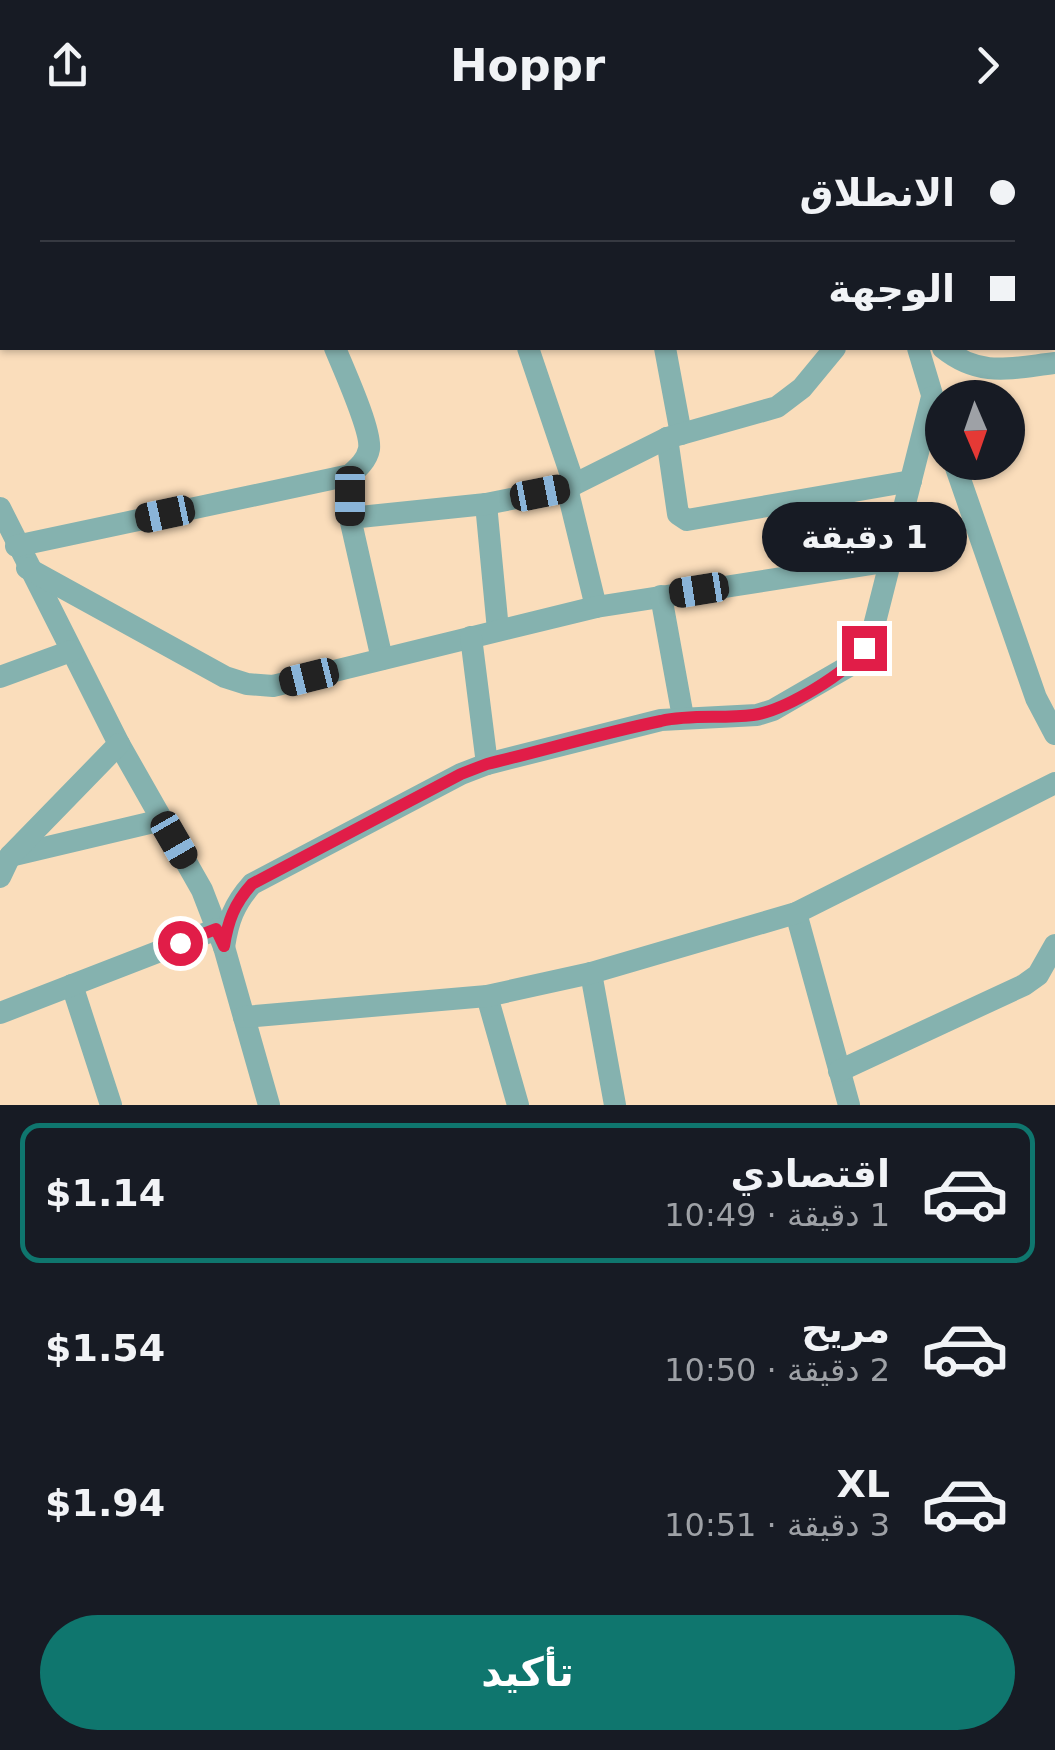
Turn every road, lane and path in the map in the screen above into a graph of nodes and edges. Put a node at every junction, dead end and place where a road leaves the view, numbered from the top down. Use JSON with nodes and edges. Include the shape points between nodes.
{"nodes":[{"id":1,"x":336,"y":350,"type":"edge"},
{"id":2,"x":529,"y":350,"type":"edge"},
{"id":3,"x":665,"y":350,"type":"edge"},
{"id":4,"x":811,"y":350,"type":"edge"},
{"id":5,"x":833,"y":350,"type":"edge"},
{"id":6,"x":919,"y":350,"type":"edge"},
{"id":7,"x":946,"y":350,"type":"edge"},
{"id":8,"x":1055,"y":363,"type":"edge"},
{"id":9,"x":819,"y":370,"type":"junction"},
{"id":10,"x":927,"y":380,"type":"edge"},
{"id":11,"x":925,"y":425,"type":"edge"},
{"id":12,"x":674,"y":436,"type":"junction"},
{"id":13,"x":350,"y":475,"type":"junction"},
{"id":14,"x":960,"y":480,"type":"edge"},
{"id":15,"x":911,"y":481,"type":"junction"},
{"id":16,"x":570,"y":486,"type":"junction"},
{"id":17,"x":486,"y":504,"type":"junction"},
{"id":18,"x":0,"y":508,"type":"edge"},
{"id":19,"x":350,"y":518,"type":"junction"},
{"id":20,"x":16,"y":546,"type":"junction"},
{"id":21,"x":891,"y":561,"type":"junction"},
{"id":22,"x":27,"y":568,"type":"junction"},
{"id":23,"x":661,"y":596,"type":"junction"},
{"id":24,"x":596,"y":607,"type":"junction"},
{"id":25,"x":498,"y":630,"type":"junction"},
{"id":26,"x":471,"y":637,"type":"junction"},
{"id":27,"x":71,"y":651,"type":"junction"},
{"id":28,"x":382,"y":659,"type":"junction"},
{"id":29,"x":0,"y":676,"type":"edge"},
{"id":30,"x":683,"y":717,"type":"junction"},
{"id":31,"x":1055,"y":734,"type":"edge"},
{"id":32,"x":119,"y":744,"type":"junction"},
{"id":33,"x":487,"y":764,"type":"junction"},
{"id":34,"x":1055,"y":783,"type":"edge"},
{"id":35,"x":162,"y":820,"type":"junction"},
{"id":36,"x":3,"y":864,"type":"edge"},
{"id":37,"x":796,"y":913,"type":"junction"},
{"id":38,"x":220,"y":938,"type":"junction"},
{"id":39,"x":1055,"y":945,"type":"edge"},
{"id":40,"x":590,"y":973,"type":"junction"},
{"id":41,"x":72,"y":985,"type":"junction"},
{"id":42,"x":486,"y":996,"type":"junction"},
{"id":43,"x":0,"y":1013,"type":"edge"},
{"id":44,"x":244,"y":1018,"type":"junction"},
{"id":45,"x":839,"y":1071,"type":"junction"},
{"id":46,"x":112,"y":1105,"type":"edge"},
{"id":47,"x":269,"y":1105,"type":"edge"},
{"id":48,"x":518,"y":1105,"type":"edge"},
{"id":49,"x":615,"y":1105,"type":"edge"},
{"id":50,"x":849,"y":1105,"type":"edge"}],
"edges":[{"from":1,"to":13,"type":"street","via":[[368,434],[369,450]]},
{"from":2,"to":16,"type":"street"},
{"from":3,"to":12,"type":"street"},
{"from":4,"to":9,"type":"street"},
{"from":5,"to":9,"type":"street"},
{"from":6,"to":10,"type":"street"},
{"from":7,"to":8,"type":"street","via":[[978,368]]},
{"from":9,"to":12,"type":"street","via":[[777,407]]},
{"from":11,"to":15,"type":"street"},
{"from":12,"to":15,"type":"street","via":[[678,514],[687,520]]},
{"from":12,"to":16,"type":"street"},
{"from":13,"to":19,"type":"street"},
{"from":13,"to":20,"type":"street"},
{"from":14,"to":31,"type":"street","via":[[1036,698]]},
{"from":15,"to":21,"type":"street"},
{"from":16,"to":17,"type":"street"},
{"from":16,"to":24,"type":"street"},
{"from":17,"to":19,"type":"street"},
{"from":17,"to":25,"type":"street"},
{"from":18,"to":20,"type":"street"},
{"from":19,"to":28,"type":"street"},
{"from":20,"to":22,"type":"street"},
{"from":21,"to":23,"type":"street"},
{"from":21,"to":30,"type":"street","via":[[873,630],[856,662],[773,710]]},
{"from":22,"to":27,"type":"street"},
{"from":22,"to":28,"type":"street","via":[[247,684],[273,686]]},
{"from":23,"to":24,"type":"street"},
{"from":23,"to":30,"type":"street"},
{"from":24,"to":25,"type":"street"},
{"from":25,"to":26,"type":"street"},
{"from":26,"to":28,"type":"street"},
{"from":26,"to":33,"type":"street"},
{"from":27,"to":29,"type":"street"},
{"from":27,"to":32,"type":"street"},
{"from":30,"to":33,"type":"street"},
{"from":32,"to":35,"type":"street"},
{"from":32,"to":36,"type":"street"},
{"from":33,"to":38,"type":"street","via":[[252,884]]},
{"from":34,"to":37,"type":"street"},
{"from":35,"to":36,"type":"street"},
{"from":35,"to":38,"type":"street","via":[[202,890]]},
{"from":37,"to":40,"type":"street"},
{"from":37,"to":45,"type":"street"},
{"from":38,"to":41,"type":"street"},
{"from":38,"to":44,"type":"street"},
{"from":39,"to":45,"type":"street","via":[[1024,985]]},
{"from":40,"to":42,"type":"street"},
{"from":40,"to":49,"type":"street"},
{"from":41,"to":43,"type":"street"},
{"from":41,"to":46,"type":"street"},
{"from":42,"to":44,"type":"street"},
{"from":42,"to":48,"type":"street"},
{"from":44,"to":47,"type":"street"},
{"from":45,"to":50,"type":"street"}]}
